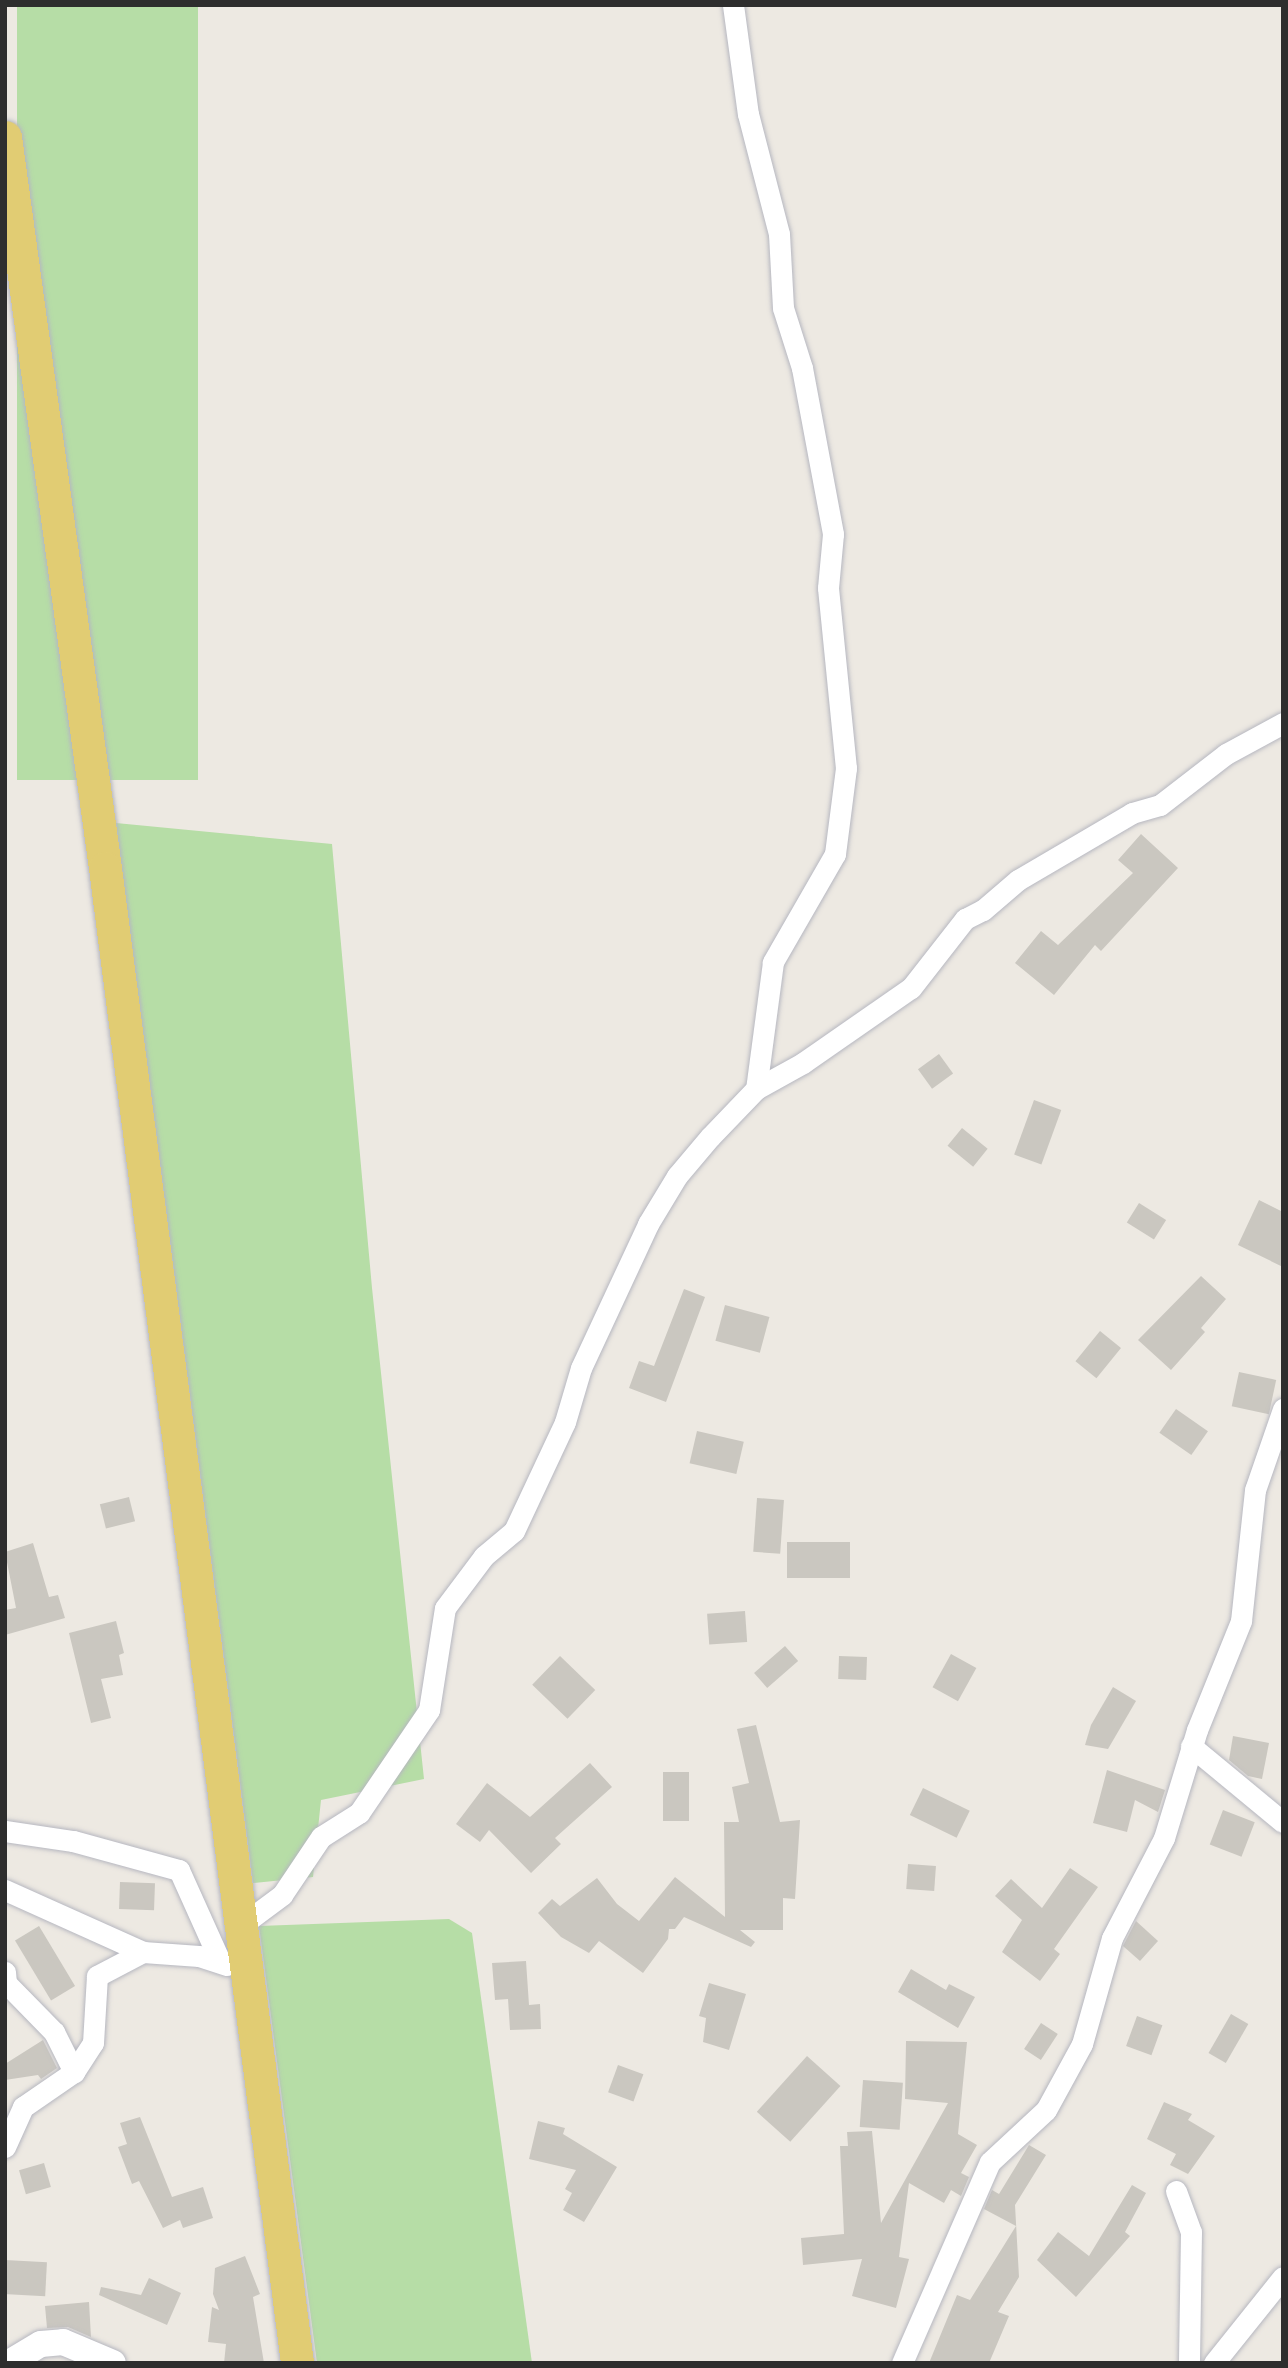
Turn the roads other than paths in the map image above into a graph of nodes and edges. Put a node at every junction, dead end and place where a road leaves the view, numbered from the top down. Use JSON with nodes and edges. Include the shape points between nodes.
{"nodes":[{"id":1,"x":733,"y":5,"type":"edge"},
{"id":2,"x":5,"y":137,"type":"edge"},
{"id":3,"x":1283,"y":723,"type":"edge"},
{"id":4,"x":756,"y":1089,"type":"junction"},
{"id":5,"x":1283,"y":1409,"type":"edge"},
{"id":6,"x":1192,"y":1746,"type":"junction"},
{"id":7,"x":1283,"y":1822,"type":"edge"},
{"id":8,"x":5,"y":1831,"type":"edge"},
{"id":9,"x":5,"y":1890,"type":"edge"},
{"id":10,"x":143,"y":1952,"type":"junction"},
{"id":11,"x":235,"y":1957,"type":"junction"},
{"id":12,"x":5,"y":1972,"type":"edge"},
{"id":13,"x":74,"y":2072,"type":"junction"},
{"id":14,"x":5,"y":2147,"type":"edge"},
{"id":15,"x":1176,"y":2191,"type":"dead end"},
{"id":16,"x":1283,"y":2277,"type":"edge"},
{"id":17,"x":9,"y":2363,"type":"edge"},
{"id":18,"x":113,"y":2363,"type":"edge"},
{"id":19,"x":297,"y":2363,"type":"edge"},
{"id":20,"x":902,"y":2363,"type":"edge"},
{"id":21,"x":1189,"y":2363,"type":"edge"},
{"id":22,"x":1214,"y":2363,"type":"edge"}],
"edges":[{"from":1,"to":4,"type":"street","via":[[748,114],[779,234],[783,308],[802,368],[833,534],[828,588],[846,768],[835,855],[774,962]]},
{"from":2,"to":11,"type":"main road","via":[[105,868]]},
{"from":3,"to":4,"type":"street","via":[[1226,754],[1160,805],[1132,813],[1018,880],[965,919],[911,988],[803,1063]]},
{"from":4,"to":11,"type":"street","via":[[677,1177],[648,1224],[580,1368],[565,1422],[514,1531],[484,1556],[445,1608],[429,1710],[359,1813],[321,1837],[282,1895],[247,1921]]},
{"from":5,"to":6,"type":"street","via":[[1255,1490],[1241,1621]]},
{"from":6,"to":7,"type":"street"},
{"from":6,"to":20,"type":"street","via":[[1164,1838],[1112,1938],[1082,2044],[1045,2110],[990,2162]]},
{"from":8,"to":11,"type":"street","via":[[73,1841],[178,1870]]},
{"from":9,"to":10,"type":"street"},
{"from":10,"to":11,"type":"street"},
{"from":10,"to":13,"type":"street","via":[[97,1976],[93,2043]]},
{"from":11,"to":19,"type":"main road"},
{"from":12,"to":13,"type":"street","via":[[6,1983],[54,2032]]},
{"from":13,"to":14,"type":"street","via":[[23,2106]]},
{"from":15,"to":21,"type":"street","via":[[1191,2232]]},
{"from":16,"to":22,"type":"street"},
{"from":17,"to":18,"type":"street","via":[[41,2344],[63,2342]]}]}
